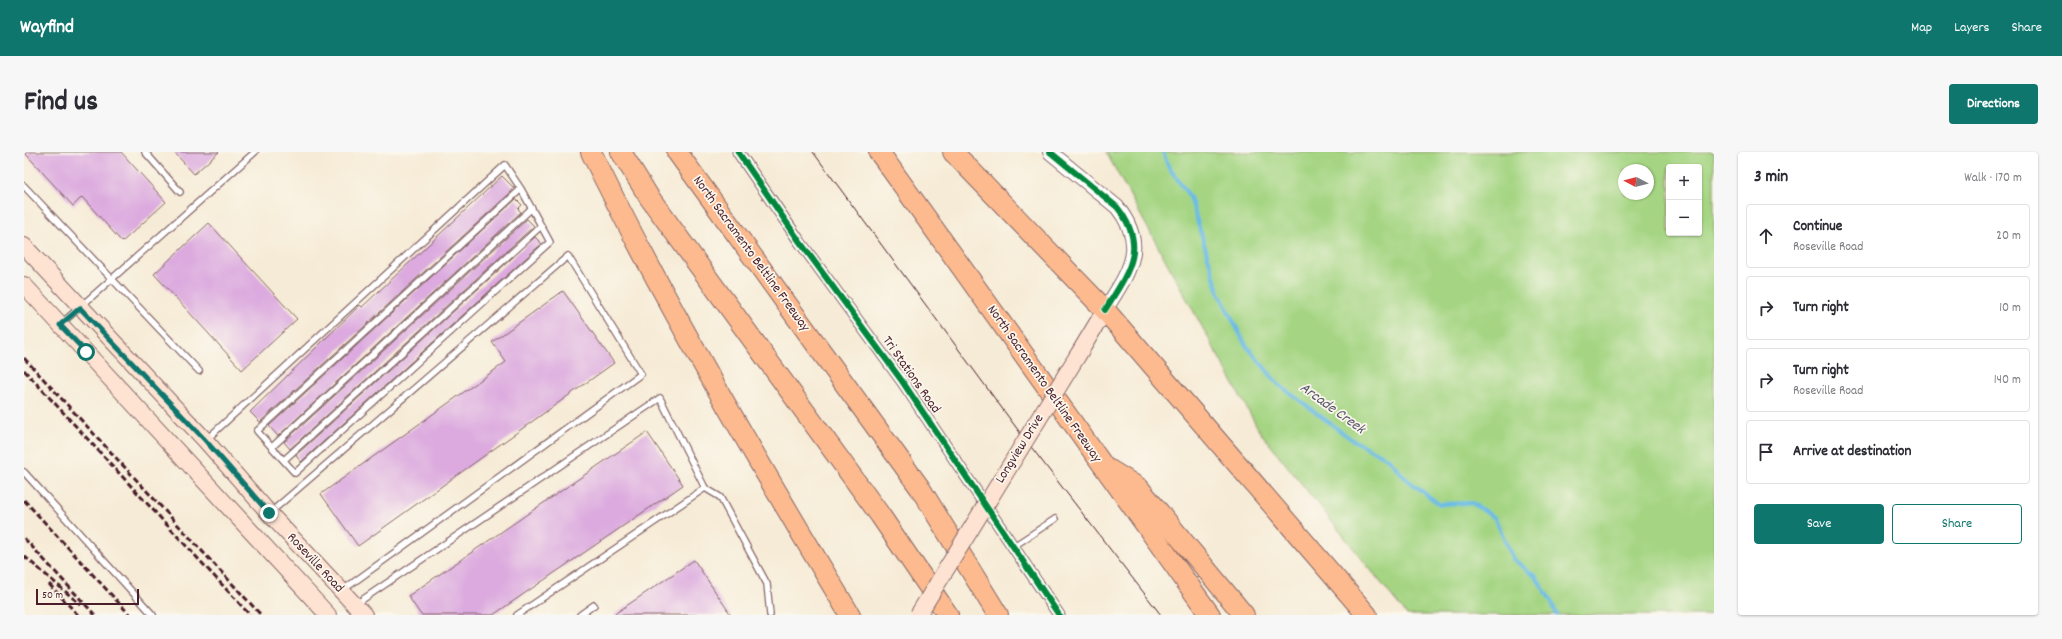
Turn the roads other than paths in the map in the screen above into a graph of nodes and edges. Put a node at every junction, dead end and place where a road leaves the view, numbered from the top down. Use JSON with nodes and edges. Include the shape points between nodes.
{"nodes":[{"id":1,"x":145,"y":152,"type":"edge"},
{"id":2,"x":254,"y":152,"type":"edge"},
{"id":3,"x":591,"y":152,"type":"edge"},
{"id":4,"x":621,"y":152,"type":"edge"},
{"id":5,"x":677,"y":152,"type":"edge"},
{"id":6,"x":738,"y":152,"type":"edge"},
{"id":7,"x":879,"y":152,"type":"edge"},
{"id":8,"x":953,"y":152,"type":"edge"},
{"id":9,"x":1050,"y":152,"type":"edge"},
{"id":10,"x":24,"y":186,"type":"edge"},
{"id":11,"x":521,"y":189,"type":"junction"},
{"id":12,"x":180,"y":192,"type":"dead end"},
{"id":13,"x":532,"y":208,"type":"junction"},
{"id":14,"x":541,"y":226,"type":"junction"},
{"id":15,"x":24,"y":246,"type":"edge"},
{"id":16,"x":112,"y":280,"type":"junction"},
{"id":17,"x":24,"y":285,"type":"edge"},
{"id":18,"x":80,"y":308,"type":"junction"},
{"id":19,"x":1105,"y":310,"type":"junction"},
{"id":20,"x":60,"y":325,"type":"junction"},
{"id":21,"x":200,"y":371,"type":"dead end"},
{"id":22,"x":205,"y":440,"type":"junction"},
{"id":23,"x":272,"y":447,"type":"junction"},
{"id":24,"x":284,"y":460,"type":"junction"},
{"id":25,"x":1101,"y":464,"type":"junction"},
{"id":26,"x":24,"y":472,"type":"edge"},
{"id":27,"x":705,"y":488,"type":"junction"},
{"id":28,"x":269,"y":513,"type":"junction"},
{"id":29,"x":1055,"y":518,"type":"dead end"},
{"id":30,"x":1014,"y":546,"type":"junction"},
{"id":31,"x":341,"y":591,"type":"junction"},
{"id":32,"x":594,"y":605,"type":"dead end"},
{"id":33,"x":359,"y":610,"type":"edge"},
{"id":34,"x":153,"y":615,"type":"edge"},
{"id":35,"x":328,"y":615,"type":"edge"},
{"id":36,"x":517,"y":615,"type":"edge"},
{"id":37,"x":580,"y":615,"type":"edge"},
{"id":38,"x":770,"y":615,"type":"edge"},
{"id":39,"x":850,"y":615,"type":"edge"},
{"id":40,"x":918,"y":615,"type":"edge"},
{"id":41,"x":948,"y":615,"type":"edge"},
{"id":42,"x":998,"y":615,"type":"edge"},
{"id":43,"x":1059,"y":615,"type":"edge"},
{"id":44,"x":1210,"y":615,"type":"edge"},
{"id":45,"x":1244,"y":615,"type":"edge"},
{"id":46,"x":1367,"y":615,"type":"edge"}],
"edges":[{"from":1,"to":12,"type":"lane"},
{"from":2,"to":16,"type":"lane"},
{"from":3,"to":39,"type":"highway","via":[[673,312]]},
{"from":4,"to":41,"type":"highway","via":[[649,197],[880,515]]},
{"from":5,"to":42,"type":"highway","name":"North Sacramento Beltline Freeway","via":[[920,488]]},
{"from":6,"to":30,"type":"street","name":"Tri Stations Road","via":[[902,381]]},
{"from":7,"to":25,"type":"highway","name":"North Sacramento Beltline Freeway"},
{"from":8,"to":19,"type":"highway"},
{"from":9,"to":19,"type":"street","name":"Longview Drive","via":[[1117,207],[1126,218],[1132,232],[1133,258],[1129,271]]},
{"from":10,"to":16,"type":"lane"},
{"from":11,"to":13,"type":"lane"},
{"from":11,"to":22,"type":"lane","via":[[505,165]]},
{"from":11,"to":23,"type":"lane","via":[[257,431]]},
{"from":13,"to":14,"type":"lane"},
{"from":13,"to":23,"type":"lane"},
{"from":14,"to":24,"type":"lane"},
{"from":14,"to":24,"type":"lane","via":[[550,242],[295,474]]},
{"from":15,"to":18,"type":"main road","name":"Roseville Road"},
{"from":16,"to":18,"type":"lane"},
{"from":16,"to":21,"type":"lane"},
{"from":17,"to":20,"type":"main road","name":"Roseville Road"},
{"from":18,"to":20,"type":"lane"},
{"from":18,"to":22,"type":"main road","name":"Roseville Road"},
{"from":19,"to":40,"type":"main road","name":"Longview Drive","bridge":true},
{"from":19,"to":46,"type":"highway"},
{"from":20,"to":35,"type":"main road","name":"Roseville Road"},
{"from":22,"to":28,"type":"main road","name":"Roseville Road"},
{"from":23,"to":24,"type":"lane"},
{"from":25,"to":44,"type":"highway","name":"North Sacramento Beltline Freeway"},
{"from":25,"to":45,"type":"highway","via":[[1139,488]]},
{"from":26,"to":34,"type":"lane"},
{"from":27,"to":33,"type":"lane","via":[[660,398]]},
{"from":27,"to":36,"type":"lane"},
{"from":27,"to":38,"type":"lane","via":[[720,497],[767,584]]},
{"from":28,"to":31,"type":"main road","name":"Roseville Road"},
{"from":28,"to":31,"type":"lane","via":[[568,256],[641,374]]},
{"from":29,"to":30,"type":"lane"},
{"from":30,"to":43,"type":"street","name":"Tri Stations Road"},
{"from":31,"to":33,"type":"main road","name":"Roseville Road"},
{"from":32,"to":37,"type":"lane"}]}
